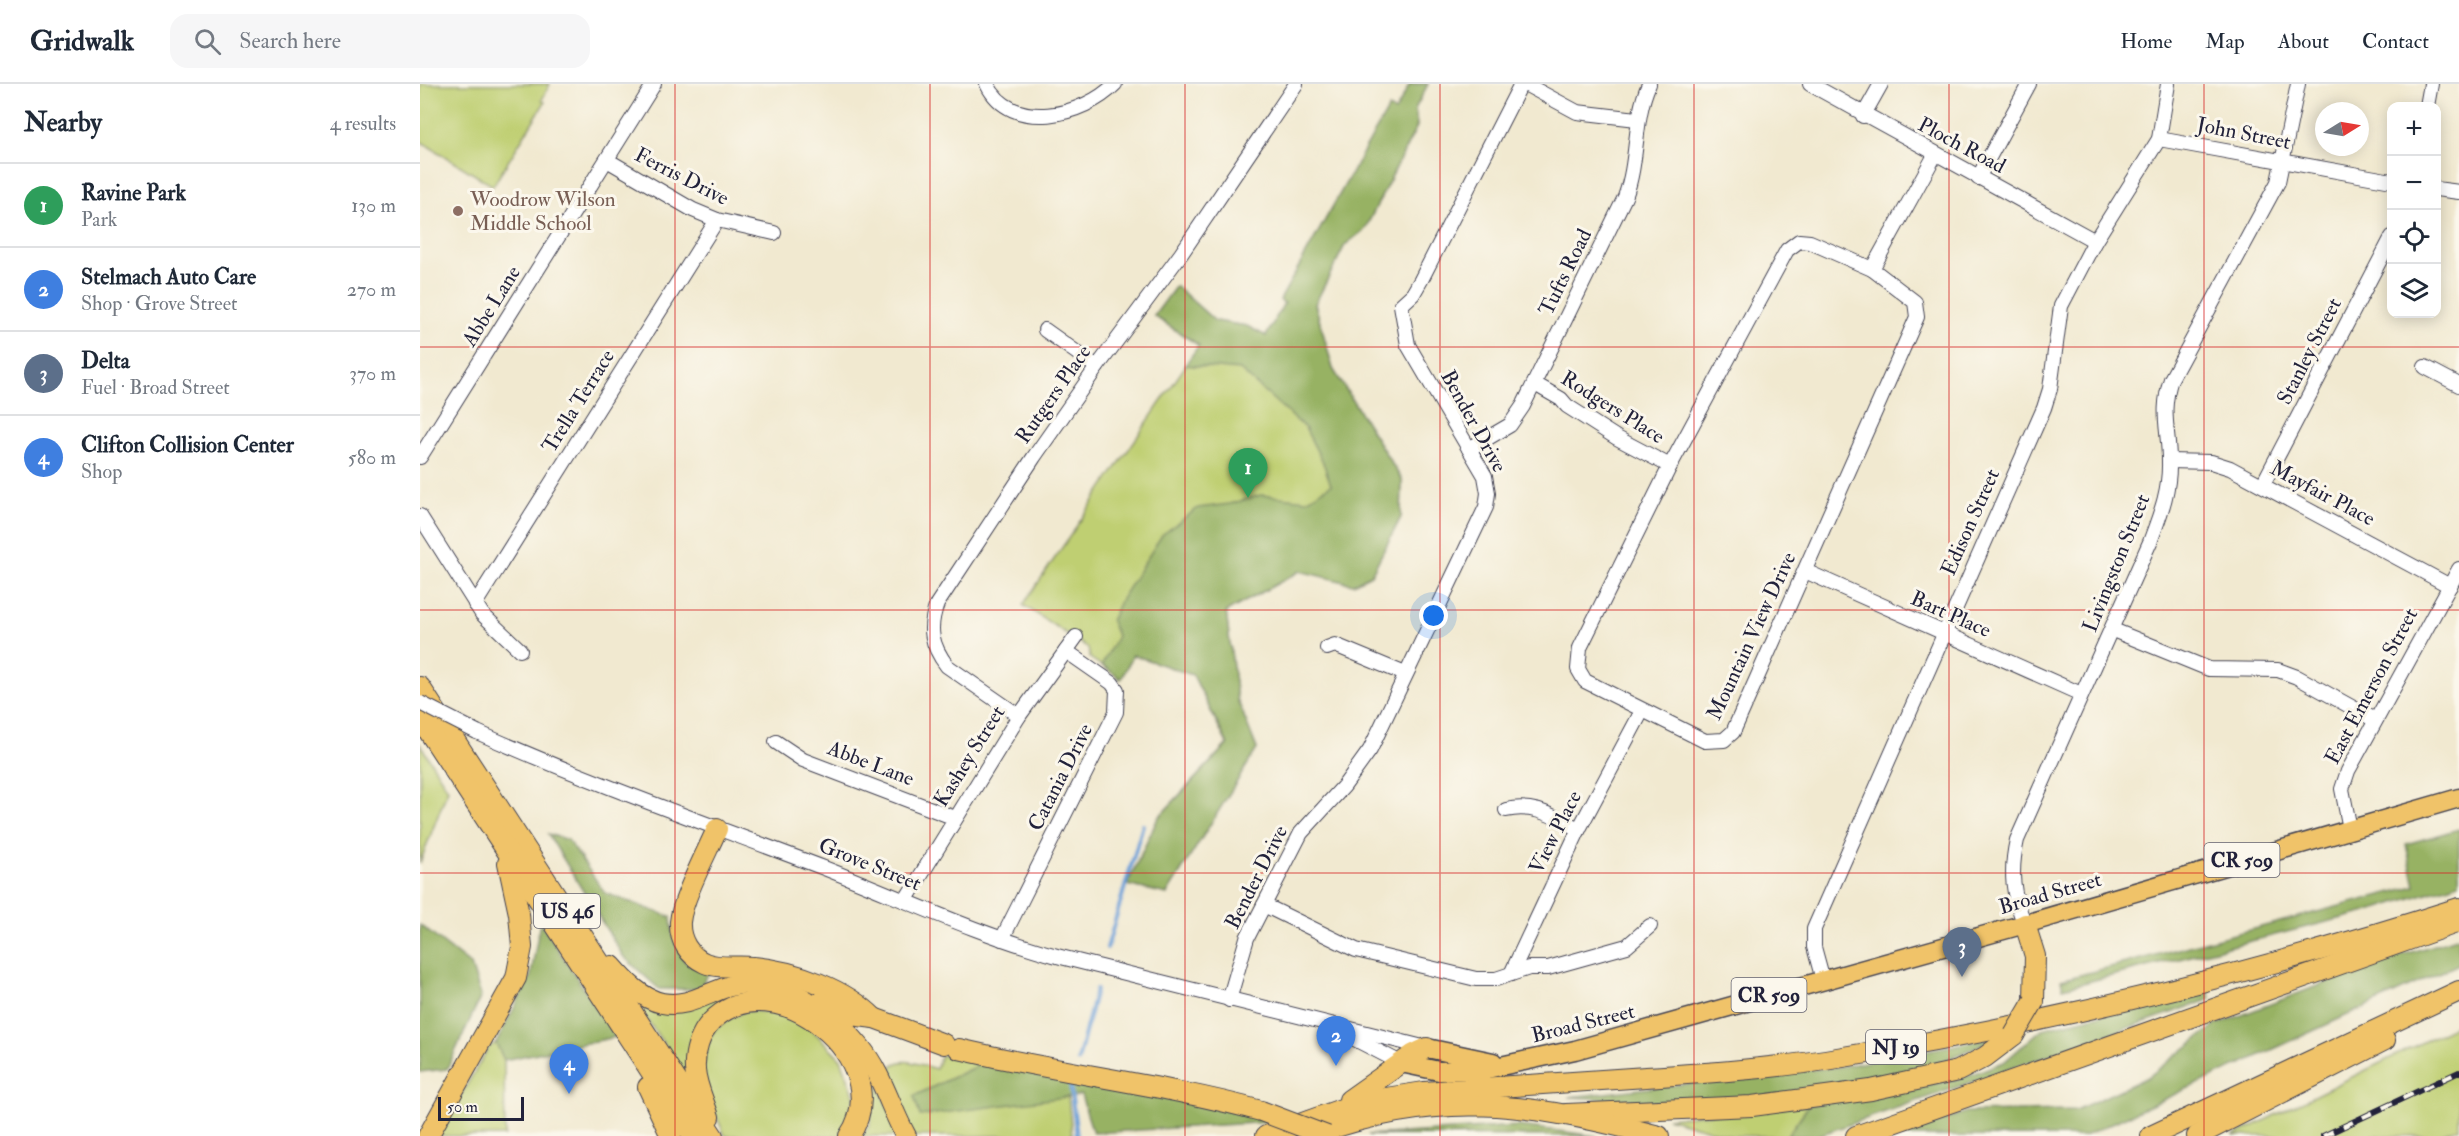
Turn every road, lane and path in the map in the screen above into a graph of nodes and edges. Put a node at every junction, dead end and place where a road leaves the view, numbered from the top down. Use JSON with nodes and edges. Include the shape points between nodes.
{"nodes":[{"id":1,"x":654,"y":84,"type":"edge"},
{"id":2,"x":987,"y":84,"type":"edge"},
{"id":3,"x":1115,"y":84,"type":"edge"},
{"id":4,"x":1296,"y":84,"type":"edge"},
{"id":5,"x":1523,"y":84,"type":"edge"},
{"id":6,"x":1649,"y":84,"type":"edge"},
{"id":7,"x":1810,"y":84,"type":"edge"},
{"id":8,"x":1881,"y":84,"type":"edge"},
{"id":9,"x":2029,"y":84,"type":"edge"},
{"id":10,"x":2168,"y":84,"type":"edge"},
{"id":11,"x":2298,"y":84,"type":"edge"},
{"id":12,"x":2431,"y":84,"type":"edge"},
{"id":13,"x":2428,"y":102,"type":"edge"},
{"id":14,"x":1863,"y":116,"type":"junction"},
{"id":15,"x":1637,"y":119,"type":"junction"},
{"id":16,"x":2159,"y":139,"type":"junction"},
{"id":17,"x":1935,"y":155,"type":"junction"},
{"id":18,"x":607,"y":160,"type":"junction"},
{"id":19,"x":2284,"y":163,"type":"junction"},
{"id":20,"x":1978,"y":178,"type":"junction"},
{"id":21,"x":2387,"y":180,"type":"edge"},
{"id":22,"x":2441,"y":190,"type":"edge"},
{"id":23,"x":2459,"y":192,"type":"edge"},
{"id":24,"x":717,"y":220,"type":"junction"},
{"id":25,"x":774,"y":233,"type":"dead end"},
{"id":26,"x":2095,"y":241,"type":"junction"},
{"id":27,"x":2387,"y":245,"type":"edge"},
{"id":28,"x":1872,"y":269,"type":"junction"},
{"id":29,"x":1045,"y":330,"type":"dead end"},
{"id":30,"x":1097,"y":367,"type":"junction"},
{"id":31,"x":2425,"y":367,"type":"dead end"},
{"id":32,"x":1535,"y":384,"type":"junction"},
{"id":33,"x":2459,"y":385,"type":"edge"},
{"id":34,"x":1469,"y":449,"type":"junction"},
{"id":35,"x":420,"y":457,"type":"edge"},
{"id":36,"x":2169,"y":461,"type":"junction"},
{"id":37,"x":1670,"y":466,"type":"junction"},
{"id":38,"x":2263,"y":484,"type":"junction"},
{"id":39,"x":420,"y":516,"type":"edge"},
{"id":40,"x":2459,"y":569,"type":"edge"},
{"id":41,"x":1805,"y":571,"type":"junction"},
{"id":42,"x":2450,"y":586,"type":"junction"},
{"id":43,"x":475,"y":604,"type":"junction"},
{"id":44,"x":2113,"y":630,"type":"junction"},
{"id":45,"x":1942,"y":634,"type":"junction"},
{"id":46,"x":1076,"y":638,"type":"dead end"},
{"id":47,"x":1327,"y":648,"type":"dead end"},
{"id":48,"x":520,"y":650,"type":"dead end"},
{"id":49,"x":1066,"y":651,"type":"junction"},
{"id":50,"x":1405,"y":674,"type":"junction"},
{"id":51,"x":420,"y":687,"type":"edge"},
{"id":52,"x":2081,"y":694,"type":"junction"},
{"id":53,"x":420,"y":703,"type":"edge"},
{"id":54,"x":1642,"y":711,"type":"junction"},
{"id":55,"x":1019,"y":716,"type":"junction"},
{"id":56,"x":420,"y":718,"type":"edge"},
{"id":57,"x":2375,"y":720,"type":"junction"},
{"id":58,"x":776,"y":742,"type":"dead end"},
{"id":59,"x":2459,"y":798,"type":"edge"},
{"id":60,"x":1506,"y":810,"type":"dead end"},
{"id":61,"x":955,"y":818,"type":"junction"},
{"id":62,"x":717,"y":829,"type":"junction"},
{"id":63,"x":1579,"y":829,"type":"junction"},
{"id":64,"x":2350,"y":829,"type":"junction"},
{"id":65,"x":501,"y":843,"type":"junction"},
{"id":66,"x":905,"y":901,"type":"junction"},
{"id":67,"x":1264,"y":905,"type":"junction"},
{"id":68,"x":2459,"y":908,"type":"edge"},
{"id":69,"x":571,"y":918,"type":"junction"},
{"id":70,"x":2459,"y":922,"type":"edge"},
{"id":71,"x":2025,"y":924,"type":"junction"},
{"id":72,"x":1650,"y":926,"type":"dead end"},
{"id":73,"x":1002,"y":939,"type":"junction"},
{"id":74,"x":1511,"y":974,"type":"junction"},
{"id":75,"x":1823,"y":980,"type":"junction"},
{"id":76,"x":594,"y":986,"type":"junction"},
{"id":77,"x":782,"y":987,"type":"junction"},
{"id":78,"x":2459,"y":992,"type":"edge"},
{"id":79,"x":1228,"y":1000,"type":"junction"},
{"id":80,"x":2459,"y":1000,"type":"edge"},
{"id":81,"x":874,"y":1018,"type":"junction"},
{"id":82,"x":1320,"y":1023,"type":"junction"},
{"id":83,"x":1427,"y":1048,"type":"junction"},
{"id":84,"x":1401,"y":1064,"type":"junction"},
{"id":85,"x":1513,"y":1064,"type":"junction"},
{"id":86,"x":1566,"y":1114,"type":"junction"},
{"id":87,"x":1321,"y":1116,"type":"junction"},
{"id":88,"x":428,"y":1136,"type":"edge"},
{"id":89,"x":670,"y":1136,"type":"edge"},
{"id":90,"x":693,"y":1136,"type":"edge"},
{"id":91,"x":714,"y":1136,"type":"edge"},
{"id":92,"x":849,"y":1136,"type":"edge"},
{"id":93,"x":906,"y":1136,"type":"edge"},
{"id":94,"x":1266,"y":1136,"type":"edge"},
{"id":95,"x":1310,"y":1136,"type":"edge"},
{"id":96,"x":1327,"y":1136,"type":"edge"},
{"id":97,"x":1659,"y":1136,"type":"edge"},
{"id":98,"x":1856,"y":1136,"type":"edge"},
{"id":99,"x":2151,"y":1136,"type":"edge"},
{"id":100,"x":2197,"y":1136,"type":"edge"}],
"edges":[{"from":1,"to":18,"type":"street","name":"Abbe Lane"},
{"from":2,"to":3,"type":"street","via":[[1001,103],[1040,115],[1086,106]]},
{"from":4,"to":30,"type":"street","name":"Rutgers Place","via":[[1181,254]]},
{"from":5,"to":15,"type":"street","via":[[1577,112]]},
{"from":5,"to":34,"type":"street","name":"Bender Drive","via":[[1417,287],[1401,305],[1408,345]]},
{"from":6,"to":15,"type":"street","name":"Tufts Road"},
{"from":7,"to":14,"type":"street","name":"Ploch Road"},
{"from":8,"to":14,"type":"street"},
{"from":9,"to":20,"type":"street"},
{"from":10,"to":16,"type":"street","name":"Edison Street"},
{"from":11,"to":19,"type":"street","name":"Livingston Street"},
{"from":12,"to":13,"type":"street"},
{"from":14,"to":17,"type":"street","name":"Ploch Road"},
{"from":15,"to":32,"type":"street","name":"Tufts Road","via":[[1632,179]]},
{"from":16,"to":19,"type":"street","name":"John Street"},
{"from":16,"to":26,"type":"street","name":"Edison Street"},
{"from":17,"to":20,"type":"street","name":"Ploch Road"},
{"from":17,"to":28,"type":"street"},
{"from":18,"to":24,"type":"street","name":"Ferris Drive"},
{"from":18,"to":35,"type":"street","name":"Abbe Lane"},
{"from":19,"to":21,"type":"street","name":"John Street"},
{"from":19,"to":36,"type":"street","name":"Livingston Street","via":[[2278,182],[2171,379],[2164,415]]},
{"from":20,"to":26,"type":"street","name":"Ploch Road"},
{"from":22,"to":23,"type":"street"},
{"from":24,"to":25,"type":"street","name":"Ferris Drive"},
{"from":24,"to":43,"type":"street","name":"Trella Terrace"},
{"from":26,"to":45,"type":"street","name":"Edison Street","via":[[2061,306],[2044,408]]},
{"from":27,"to":38,"type":"street","name":"Stanley Street"},
{"from":28,"to":37,"type":"street","name":"Mountain View Drive","via":[[1810,242],[1799,241],[1787,250]]},
{"from":28,"to":41,"type":"street","name":"Mountain View Drive","via":[[1916,302],[1917,317]]},
{"from":29,"to":30,"type":"street"},
{"from":30,"to":55,"type":"street","name":"Rutgers Place","via":[[937,604],[932,618],[933,644],[947,666]]},
{"from":31,"to":33,"type":"street"},
{"from":32,"to":34,"type":"street","name":"Tufts Road","via":[[1510,425]]},
{"from":32,"to":37,"type":"street","name":"Rodgers Place","via":[[1617,438]]},
{"from":34,"to":50,"type":"street","name":"Bender Drive","via":[[1485,476],[1486,507]]},
{"from":36,"to":38,"type":"street","name":"Mayfair Place","via":[[2211,462]]},
{"from":36,"to":44,"type":"street","name":"Livingston Street","via":[[2168,492]]},
{"from":37,"to":54,"type":"street","name":"Mountain View Drive","via":[[1577,661],[1585,681]]},
{"from":38,"to":42,"type":"street","name":"Mayfair Place"},
{"from":39,"to":43,"type":"street"},
{"from":40,"to":42,"type":"street","name":"East Emerson Street"},
{"from":41,"to":45,"type":"street","name":"Bart Place"},
{"from":41,"to":54,"type":"street","name":"Mountain View Drive","via":[[1733,732],[1724,740],[1706,741]]},
{"from":42,"to":57,"type":"street","name":"East Emerson Street"},
{"from":43,"to":48,"type":"street","via":[[493,627]]},
{"from":44,"to":52,"type":"street","name":"Livingston Street"},
{"from":44,"to":57,"type":"street","via":[[2209,669],[2278,670]]},
{"from":45,"to":52,"type":"street","name":"Bart Place"},
{"from":45,"to":75,"type":"street","name":"Edison Street","via":[[1814,929],[1814,947]]},
{"from":46,"to":49,"type":"street","name":"Kashey Street"},
{"from":47,"to":50,"type":"street","via":[[1335,645]]},
{"from":49,"to":55,"type":"street","name":"Kashey Street"},
{"from":49,"to":73,"type":"street","name":"Catania Drive","via":[[1112,682],[1116,712]]},
{"from":50,"to":67,"type":"street","name":"Bender Drive","via":[[1370,750],[1344,786],[1301,833]]},
{"from":51,"to":69,"type":"highway","number":"US 46"},
{"from":52,"to":71,"type":"street","name":"Livingston Street","via":[[2017,840],[2012,879],[2016,904]]},
{"from":53,"to":62,"type":"street","name":"Grove Street","bridge":true,"via":[[568,771]]},
{"from":54,"to":63,"type":"street","name":"View Place"},
{"from":55,"to":61,"type":"street","name":"Kashey Street"},
{"from":56,"to":65,"type":"highway","number":"US 46"},
{"from":57,"to":64,"type":"street","name":"East Emerson Street","via":[[2342,789]]},
{"from":58,"to":61,"type":"street","name":"Abbe Lane","via":[[803,760]]},
{"from":59,"to":64,"type":"main road","name":"Broad Street","number":"CR 509"},
{"from":60,"to":63,"type":"street","via":[[1538,809]]},
{"from":61,"to":66,"type":"street","name":"Kashey Street"},
{"from":62,"to":66,"type":"street","name":"Grove Street"},
{"from":62,"to":81,"type":"highway","via":[[682,914],[681,935],[692,954],[712,966],[757,967],[806,979],[860,1004]]},
{"from":63,"to":74,"type":"street","name":"View Place"},
{"from":64,"to":71,"type":"main road","name":"Broad Street","number":"CR 509"},
{"from":65,"to":76,"type":"highway","number":"US 46"},
{"from":65,"to":88,"type":"highway","via":[[519,914],[522,947],[516,978]]},
{"from":66,"to":73,"type":"street","name":"Grove Street"},
{"from":67,"to":74,"type":"street","via":[[1356,950],[1476,979],[1496,980]]},
{"from":67,"to":79,"type":"street","name":"Bender Drive","via":[[1247,938]]},
{"from":68,"to":87,"type":"highway","number":"NJ 19","via":[[2232,973],[1948,1038],[1740,1070],[1424,1092],[1361,1102]]},
{"from":69,"to":77,"type":"highway","via":[[621,975],[644,996],[660,1003],[686,1003],[747,983]]},
{"from":69,"to":91,"type":"highway","number":"US 46"},
{"from":70,"to":98,"type":"highway"},
{"from":71,"to":75,"type":"main road","name":"Broad Street","number":"CR 509"},
{"from":71,"to":86,"type":"highway","bridge":true,"via":[[2035,956],[2034,1001],[2014,1035],[1958,1071],[1871,1090],[1752,1106]]},
{"from":72,"to":74,"type":"street","via":[[1628,946]]},
{"from":73,"to":79,"type":"street","name":"Grove Street"},
{"from":75,"to":85,"type":"main road","name":"Broad Street","number":"CR 509"},
{"from":76,"to":89,"type":"highway"},
{"from":76,"to":90,"type":"highway","number":"US 46"},
{"from":77,"to":81,"type":"highway","via":[[851,1015]]},
{"from":77,"to":93,"type":"highway","via":[[828,1016],[862,1050],[882,1082]]},
{"from":78,"to":99,"type":"highway"},
{"from":79,"to":82,"type":"street","name":"Grove Street"},
{"from":80,"to":100,"type":"highway"},
{"from":81,"to":96,"type":"highway","bridge":true,"via":[[952,1046],[1050,1069],[1204,1096],[1261,1111]]},
{"from":82,"to":83,"type":"street","name":"Grove Street"},
{"from":82,"to":84,"type":"street","name":"Grove Street"},
{"from":83,"to":84,"type":"highway"},
{"from":83,"to":85,"type":"main road","name":"Broad Street","number":"CR 509"},
{"from":84,"to":85,"type":"main road","name":"Broad Street","via":[[1452,1071]]},
{"from":84,"to":87,"type":"highway"},
{"from":86,"to":95,"type":"highway","via":[[1483,1104],[1428,1107],[1362,1118]]},
{"from":86,"to":97,"type":"highway"},
{"from":87,"to":94,"type":"highway","number":"NJ 19"},
{"from":91,"to":92,"type":"highway","via":[[696,1079],[699,1042],[709,1025],[724,1012],[760,1002],[817,1023],[843,1049],[861,1089],[859,1118]]}]}
